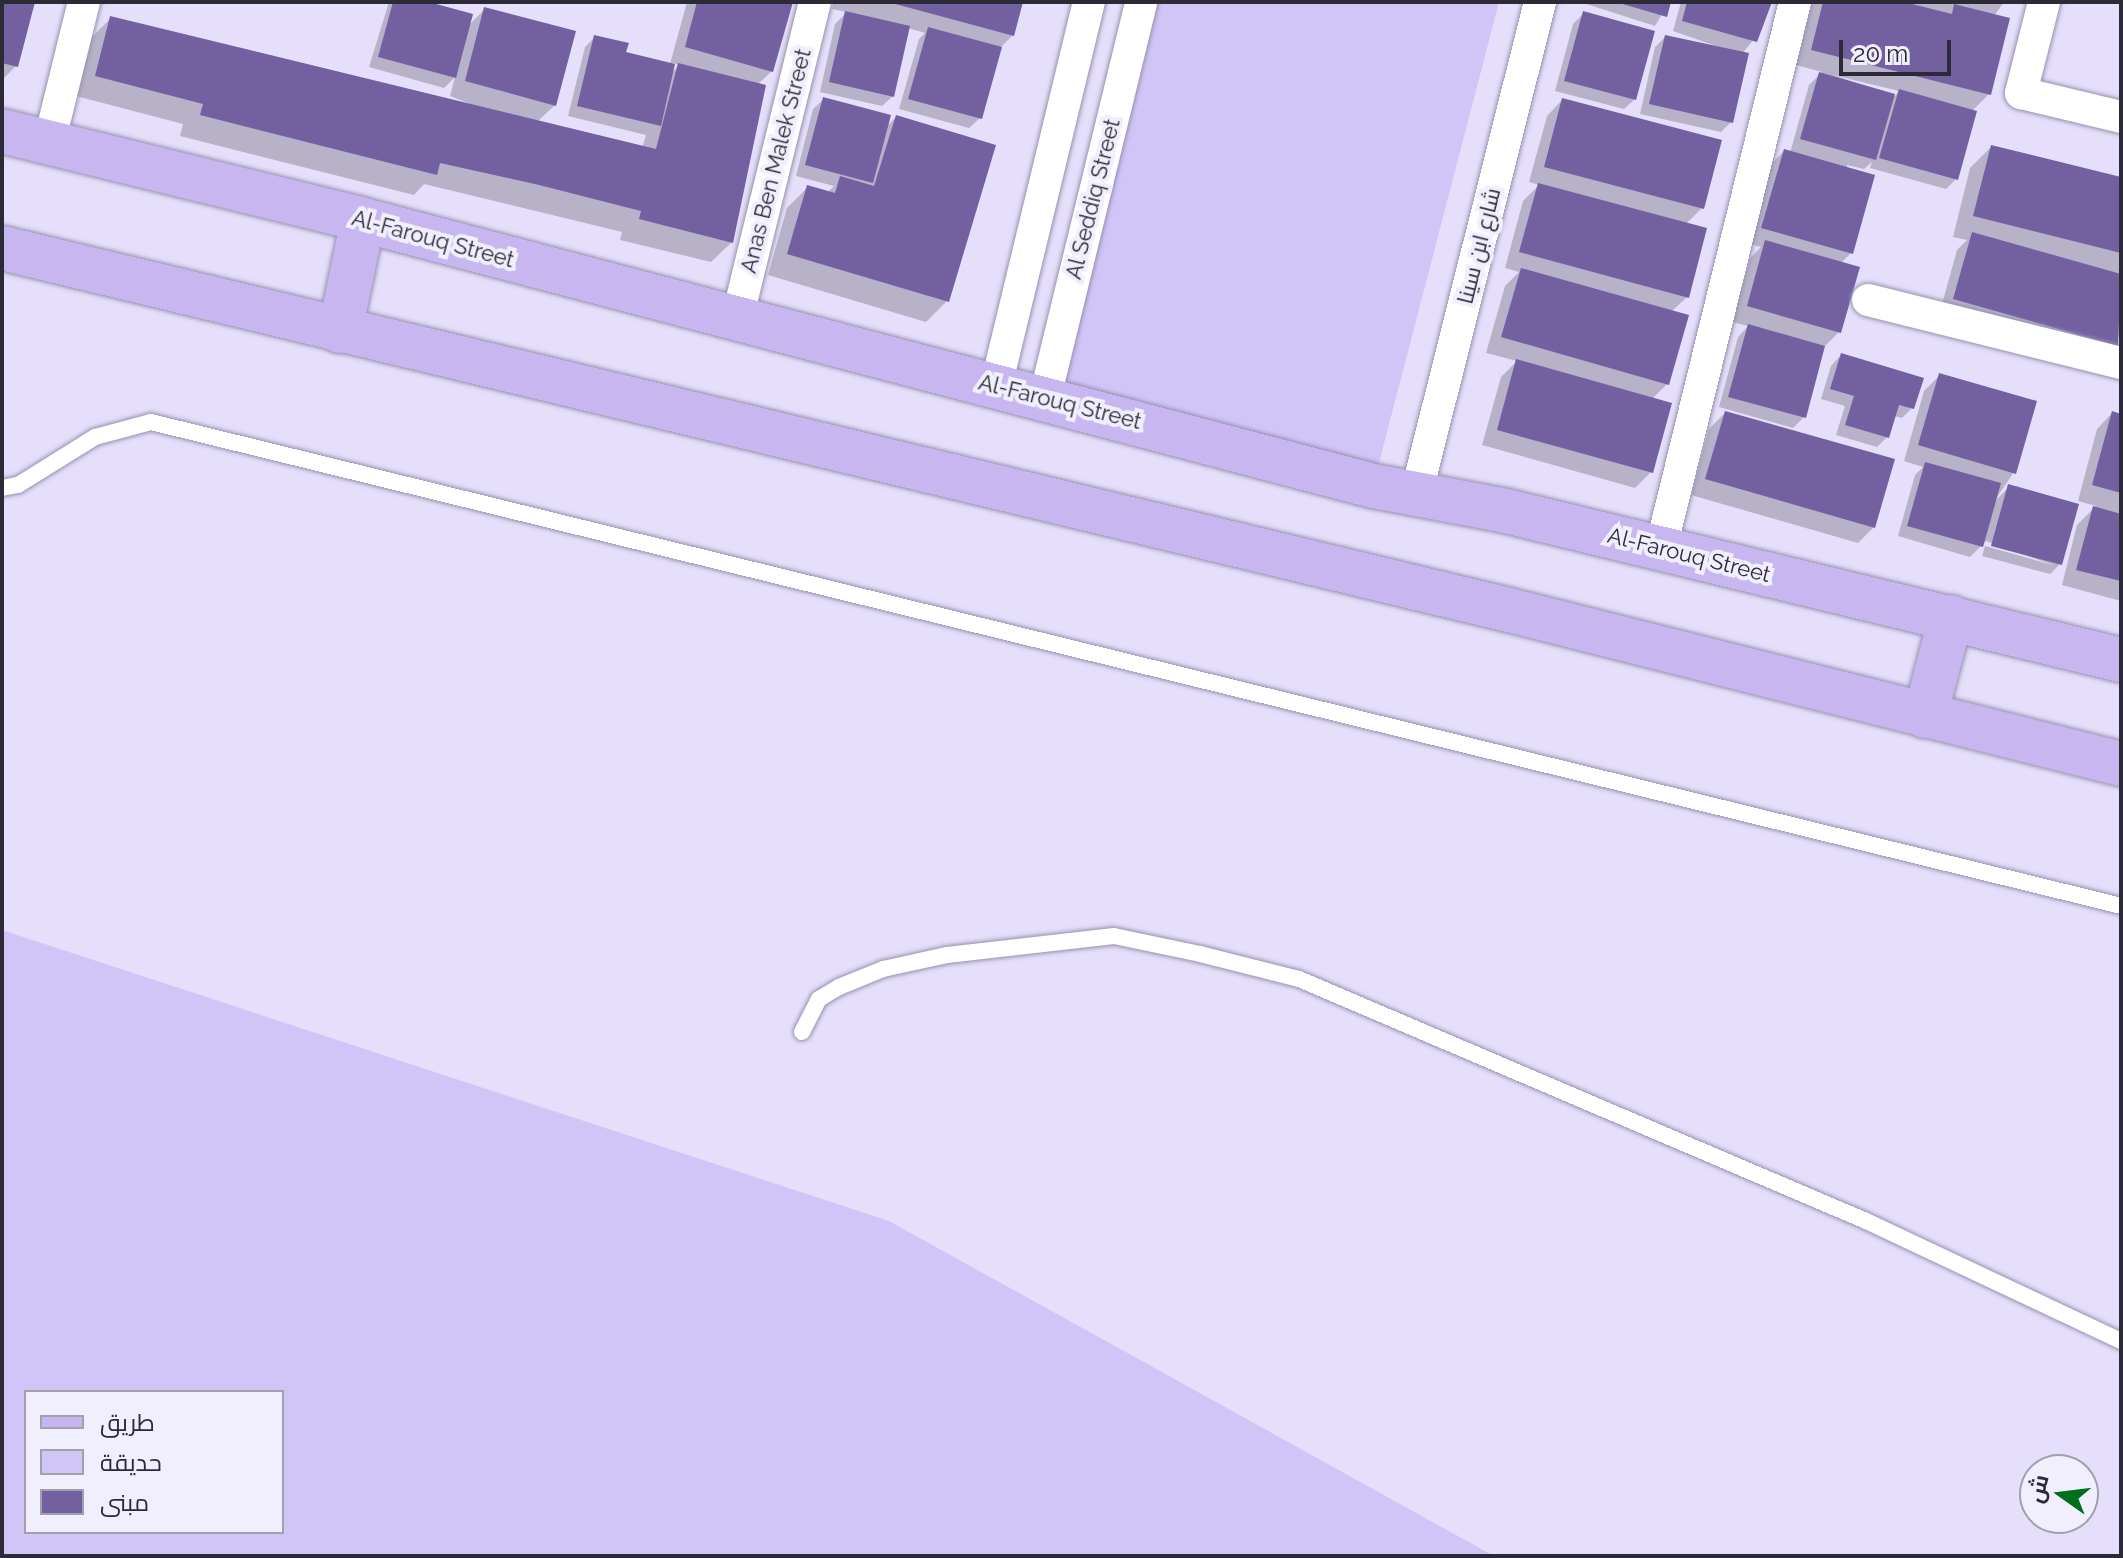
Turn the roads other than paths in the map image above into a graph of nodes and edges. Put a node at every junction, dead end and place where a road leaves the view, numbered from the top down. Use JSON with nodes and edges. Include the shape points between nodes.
{"nodes":[{"id":1,"x":84,"y":2,"type":"edge"},
{"id":2,"x":815,"y":2,"type":"edge"},
{"id":3,"x":1089,"y":2,"type":"edge"},
{"id":4,"x":1141,"y":2,"type":"edge"},
{"id":5,"x":1540,"y":2,"type":"edge"},
{"id":6,"x":1795,"y":2,"type":"edge"},
{"id":7,"x":2044,"y":2,"type":"edge"},
{"id":8,"x":2121,"y":117,"type":"edge"},
{"id":9,"x":2,"y":131,"type":"edge"},
{"id":10,"x":49,"y":143,"type":"junction"},
{"id":11,"x":363,"y":220,"type":"junction"},
{"id":12,"x":2,"y":248,"type":"edge"},
{"id":13,"x":1868,"y":300,"type":"dead end"},
{"id":14,"x":737,"y":319,"type":"junction"},
{"id":15,"x":340,"y":331,"type":"junction"},
{"id":16,"x":2121,"y":363,"type":"edge"},
{"id":17,"x":996,"y":386,"type":"junction"},
{"id":18,"x":1045,"y":397,"type":"junction"},
{"id":19,"x":2,"y":488,"type":"edge"},
{"id":20,"x":1417,"y":491,"type":"junction"},
{"id":21,"x":1661,"y":548,"type":"junction"},
{"id":22,"x":1951,"y":617,"type":"junction"},
{"id":23,"x":2121,"y":660,"type":"edge"},
{"id":24,"x":1925,"y":716,"type":"junction"},
{"id":25,"x":2121,"y":764,"type":"edge"},
{"id":26,"x":2121,"y":906,"type":"edge"},
{"id":27,"x":802,"y":1032,"type":"dead end"},
{"id":28,"x":2121,"y":1341,"type":"edge"}],
"edges":[{"from":1,"to":10,"type":"street"},
{"from":2,"to":14,"type":"street","name":"Anas Ben Malek Street"},
{"from":3,"to":17,"type":"street"},
{"from":4,"to":18,"type":"street","name":"Al Seddiq Street"},
{"from":5,"to":20,"type":"street","name":"شارع ابن سينا"},
{"from":6,"to":21,"type":"street"},
{"from":7,"to":8,"type":"street","via":[[2021,93]]},
{"from":9,"to":10,"type":"main road","name":"Al-Farouq Street"},
{"from":10,"to":11,"type":"main road","name":"Al-Farouq Street"},
{"from":11,"to":14,"type":"main road","name":"Al-Farouq Street"},
{"from":11,"to":15,"type":"main road"},
{"from":12,"to":15,"type":"main road"},
{"from":13,"to":16,"type":"street"},
{"from":14,"to":17,"type":"main road","name":"Al-Farouq Street"},
{"from":15,"to":24,"type":"main road","via":[[1505,609]]},
{"from":17,"to":18,"type":"main road","name":"Al-Farouq Street"},
{"from":18,"to":20,"type":"main road","name":"Al-Farouq Street","via":[[1373,486]]},
{"from":19,"to":26,"type":"lane","via":[[18,485],[95,437],[151,422]]},
{"from":20,"to":21,"type":"main road","name":"Al-Farouq Street"},
{"from":21,"to":22,"type":"main road","name":"Al-Farouq Street"},
{"from":22,"to":23,"type":"main road","name":"Al-Farouq Street"},
{"from":22,"to":24,"type":"main road"},
{"from":24,"to":25,"type":"main road"},
{"from":27,"to":28,"type":"lane","via":[[819,999],[839,987],[883,969],[947,955],[1114,936],[1200,954],[1299,979],[1866,1221]]}]}
